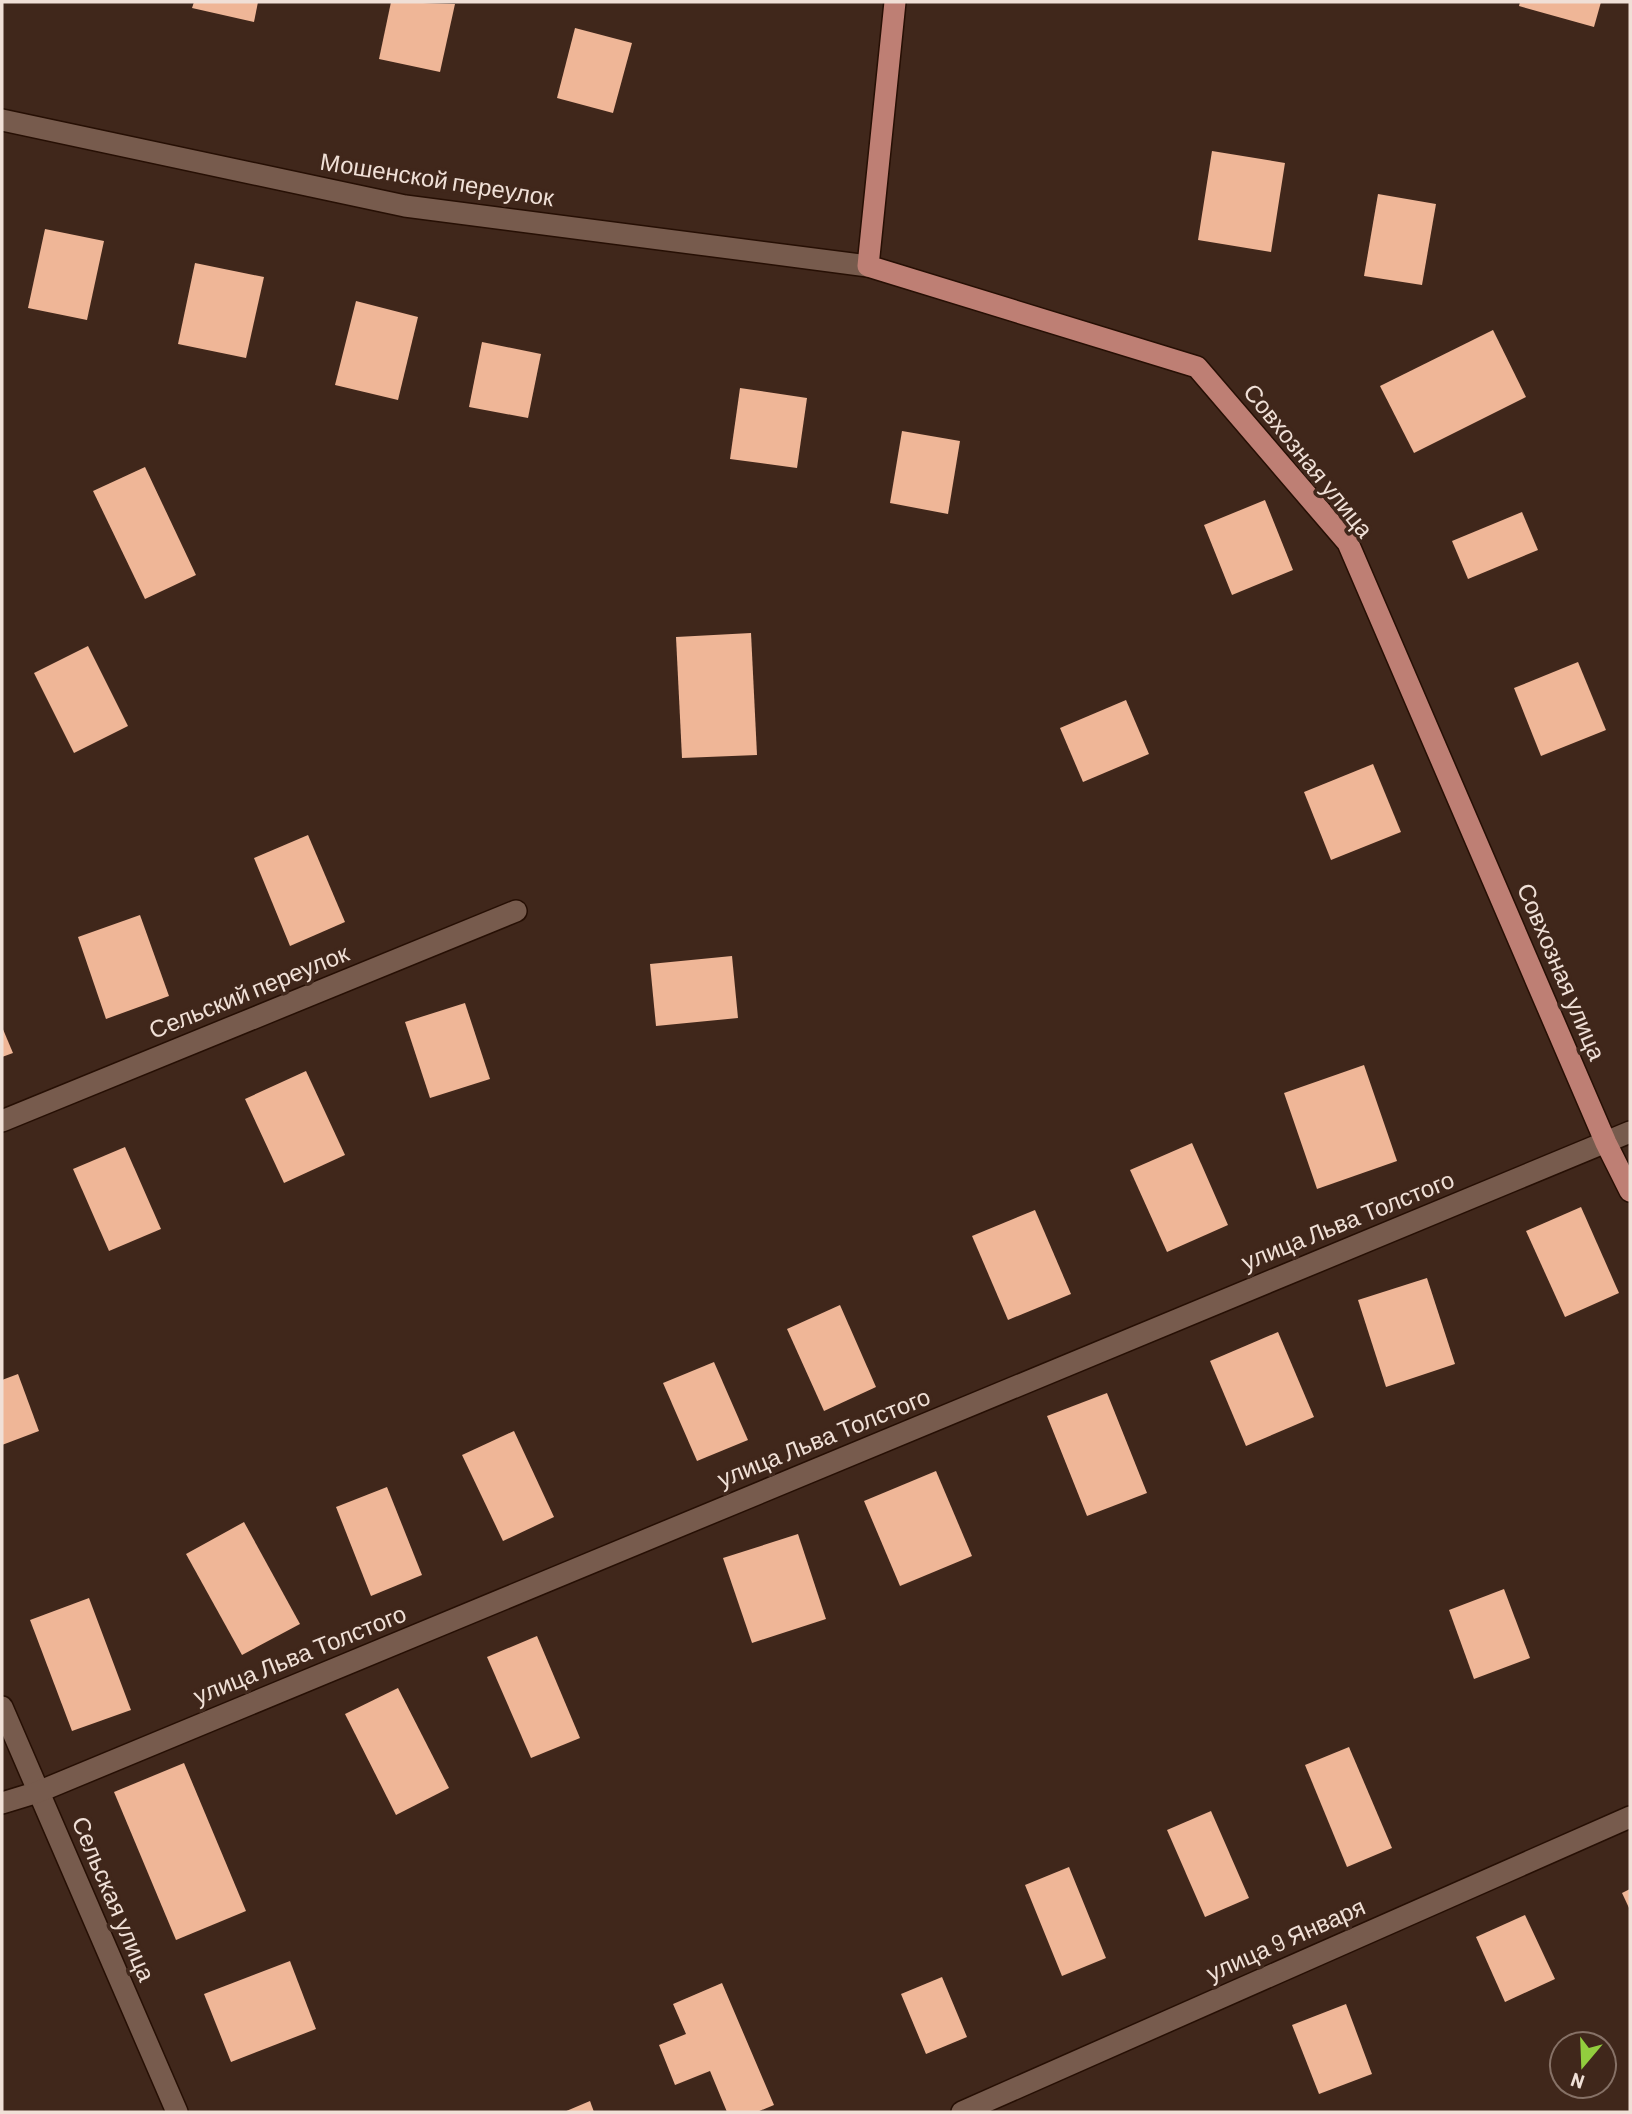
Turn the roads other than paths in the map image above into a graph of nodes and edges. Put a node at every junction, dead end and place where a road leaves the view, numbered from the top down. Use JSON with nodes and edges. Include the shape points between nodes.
{"nodes":[{"id":1,"x":895,"y":2,"type":"edge"},
{"id":2,"x":2,"y":120,"type":"edge"},
{"id":3,"x":868,"y":266,"type":"junction"},
{"id":4,"x":516,"y":911,"type":"dead end"},
{"id":5,"x":2,"y":1121,"type":"edge"},
{"id":6,"x":1630,"y":1132,"type":"edge"},
{"id":7,"x":1606,"y":1143,"type":"junction"},
{"id":8,"x":1630,"y":1191,"type":"edge"},
{"id":9,"x":2,"y":1707,"type":"edge"},
{"id":10,"x":38,"y":1791,"type":"junction"},
{"id":11,"x":2,"y":1803,"type":"edge"},
{"id":12,"x":1630,"y":1817,"type":"edge"},
{"id":13,"x":177,"y":2112,"type":"edge"},
{"id":14,"x":962,"y":2112,"type":"edge"}],
"edges":[{"from":1,"to":3,"type":"main road"},
{"from":2,"to":3,"type":"street","name":"Мошенской переулок","via":[[405,206]]},
{"from":3,"to":7,"type":"main road","name":"Совхозная улица","via":[[1197,367],[1348,543]]},
{"from":4,"to":5,"type":"street","name":"Сельский переулок"},
{"from":6,"to":7,"type":"street","name":"улица Льва Толстого"},
{"from":7,"to":8,"type":"main road","name":"Совхозная улица"},
{"from":7,"to":10,"type":"street","name":"улица Льва Толстого"},
{"from":9,"to":10,"type":"street","name":"Сельская улица"},
{"from":10,"to":11,"type":"street","name":"улица Льва Толстого"},
{"from":10,"to":13,"type":"street","name":"Сельская улица"},
{"from":12,"to":14,"type":"street","name":"улица 9 Января"}]}
